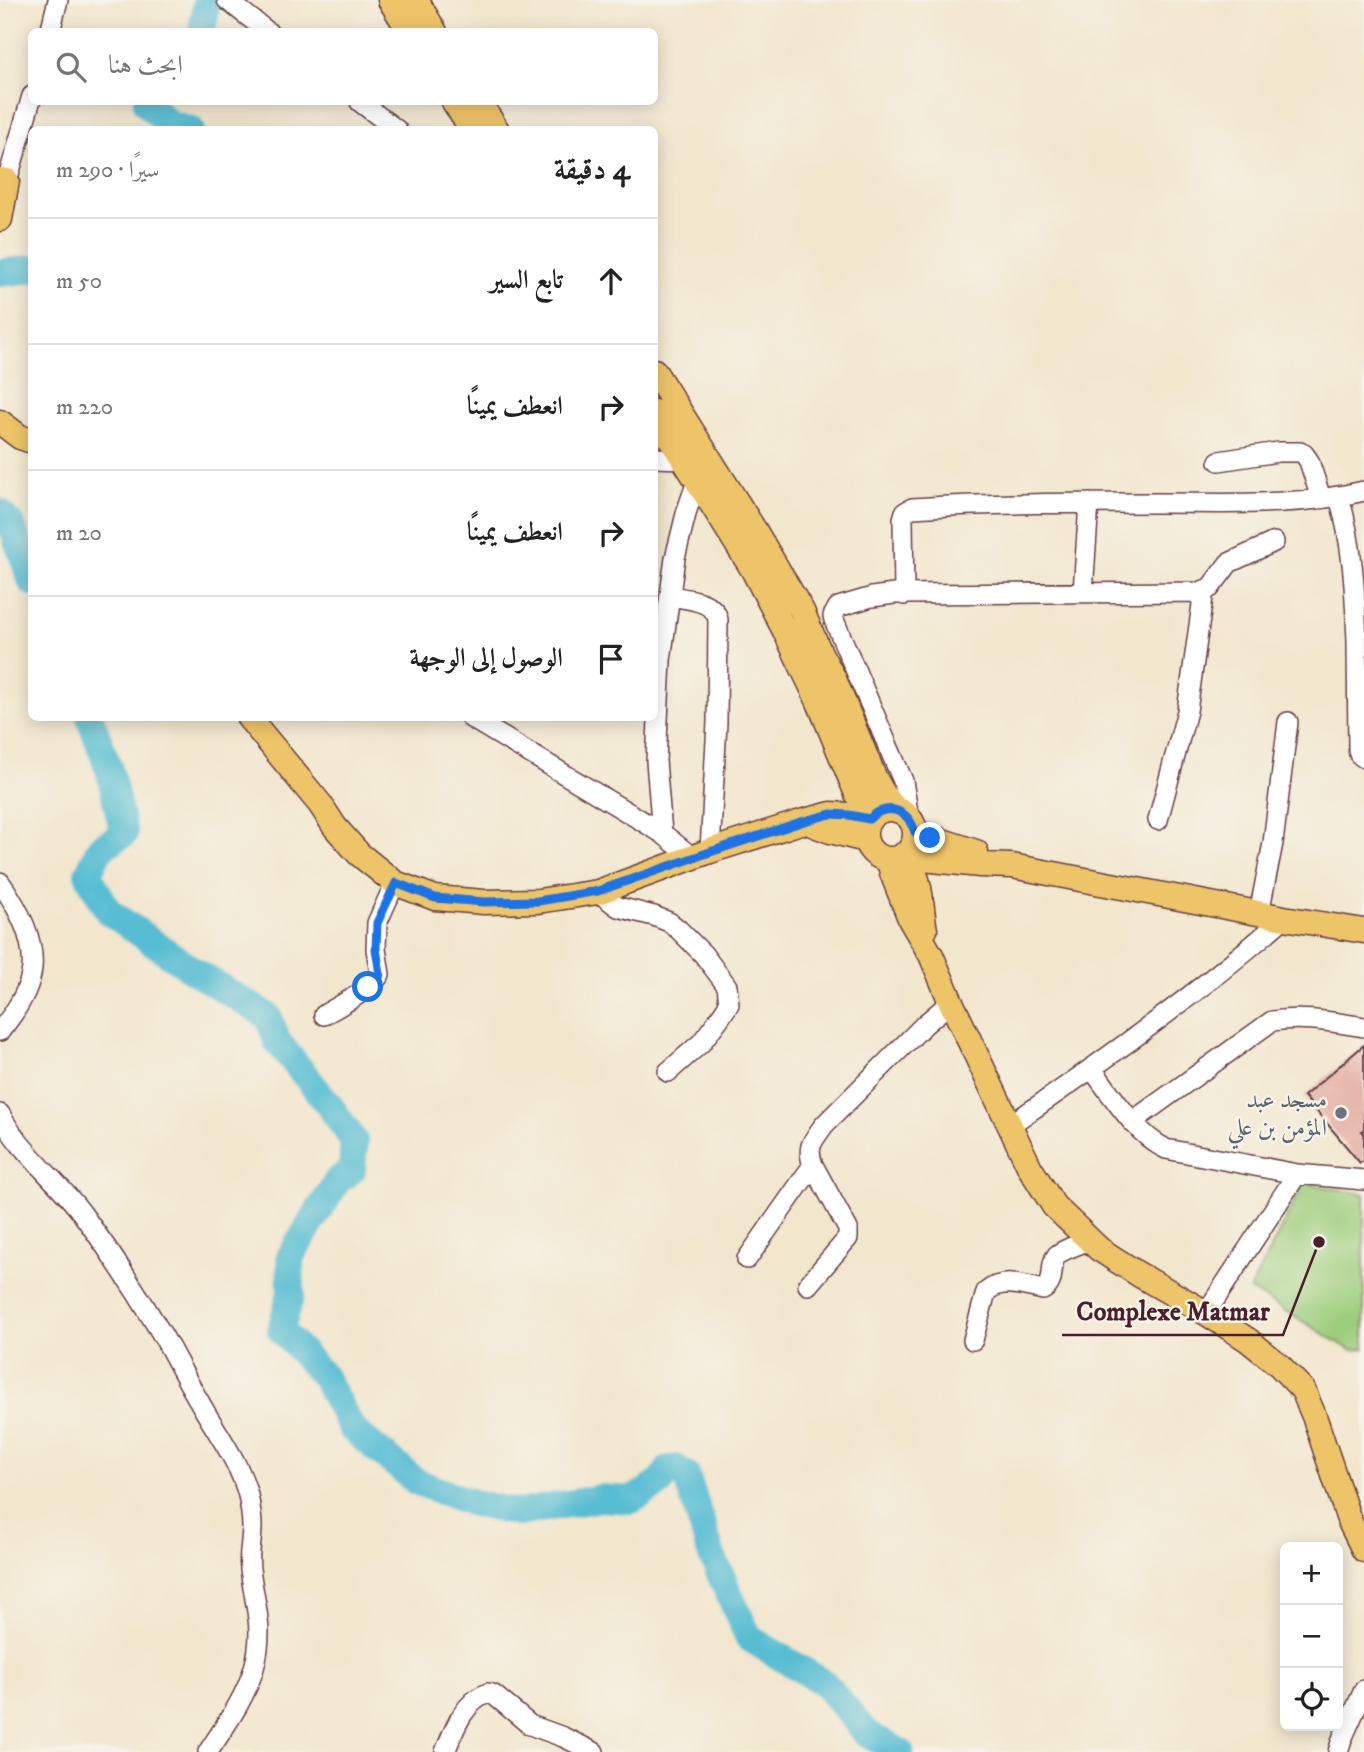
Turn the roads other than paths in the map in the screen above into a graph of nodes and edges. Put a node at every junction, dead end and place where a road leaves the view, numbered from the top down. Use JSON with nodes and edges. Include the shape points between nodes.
{"nodes":[{"id":1,"x":58,"y":0,"type":"edge"},
{"id":2,"x":227,"y":0,"type":"edge"},
{"id":3,"x":390,"y":0,"type":"edge"},
{"id":4,"x":416,"y":0,"type":"edge"},
{"id":5,"x":51,"y":28,"type":"edge"},
{"id":6,"x":263,"y":28,"type":"edge"},
{"id":7,"x":408,"y":28,"type":"edge"},
{"id":8,"x":433,"y":28,"type":"edge"},
{"id":9,"x":29,"y":105,"type":"edge"},
{"id":10,"x":364,"y":105,"type":"edge"},
{"id":11,"x":456,"y":105,"type":"edge"},
{"id":12,"x":481,"y":105,"type":"edge"},
{"id":13,"x":392,"y":126,"type":"edge"},
{"id":14,"x":469,"y":126,"type":"edge"},
{"id":15,"x":494,"y":126,"type":"edge"},
{"id":16,"x":4,"y":180,"type":"edge"},
{"id":17,"x":0,"y":219,"type":"edge"},
{"id":18,"x":658,"y":379,"type":"edge"},
{"id":19,"x":658,"y":416,"type":"edge"},
{"id":20,"x":0,"y":422,"type":"edge"},
{"id":21,"x":28,"y":440,"type":"edge"},
{"id":22,"x":693,"y":453,"type":"junction"},
{"id":23,"x":658,"y":457,"type":"edge"},
{"id":24,"x":1219,"y":461,"type":"dead end"},
{"id":25,"x":697,"y":481,"type":"junction"},
{"id":26,"x":1364,"y":491,"type":"edge"},
{"id":27,"x":1330,"y":498,"type":"junction"},
{"id":28,"x":1089,"y":503,"type":"junction"},
{"id":29,"x":1274,"y":542,"type":"dead end"},
{"id":30,"x":1204,"y":590,"type":"junction"},
{"id":31,"x":1083,"y":592,"type":"junction"},
{"id":32,"x":670,"y":596,"type":"junction"},
{"id":33,"x":904,"y":596,"type":"junction"},
{"id":34,"x":658,"y":659,"type":"edge"},
{"id":35,"x":252,"y":721,"type":"edge"},
{"id":36,"x":657,"y":721,"type":"edge"},
{"id":37,"x":1288,"y":722,"type":"dead end"},
{"id":38,"x":498,"y":725,"type":"edge"},
{"id":39,"x":846,"y":737,"type":"junction"},
{"id":40,"x":1364,"y":758,"type":"edge"},
{"id":41,"x":1158,"y":820,"type":"dead end"},
{"id":42,"x":662,"y":833,"type":"junction"},
{"id":43,"x":892,"y":833,"type":"junction"},
{"id":44,"x":701,"y":855,"type":"junction"},
{"id":45,"x":0,"y":882,"type":"edge"},
{"id":46,"x":396,"y":883,"type":"junction"},
{"id":47,"x":598,"y":891,"type":"junction"},
{"id":48,"x":1259,"y":913,"type":"junction"},
{"id":49,"x":1284,"y":918,"type":"junction"},
{"id":50,"x":1364,"y":931,"type":"edge"},
{"id":51,"x":951,"y":1002,"type":"junction"},
{"id":52,"x":324,"y":1015,"type":"dead end"},
{"id":53,"x":1364,"y":1027,"type":"edge"},
{"id":54,"x":0,"y":1031,"type":"edge"},
{"id":55,"x":1092,"y":1069,"type":"junction"},
{"id":56,"x":668,"y":1072,"type":"dead end"},
{"id":57,"x":0,"y":1114,"type":"edge"},
{"id":58,"x":1132,"y":1121,"type":"junction"},
{"id":59,"x":1010,"y":1125,"type":"junction"},
{"id":60,"x":813,"y":1166,"type":"junction"},
{"id":61,"x":1297,"y":1174,"type":"junction"},
{"id":62,"x":1364,"y":1180,"type":"edge"},
{"id":63,"x":1088,"y":1240,"type":"junction"},
{"id":64,"x":747,"y":1259,"type":"dead end"},
{"id":65,"x":808,"y":1285,"type":"dead end"},
{"id":66,"x":1206,"y":1313,"type":"junction"},
{"id":67,"x":973,"y":1340,"type":"dead end"},
{"id":68,"x":1364,"y":1550,"type":"edge"},
{"id":69,"x":1364,"y":1690,"type":"edge"},
{"id":70,"x":208,"y":1752,"type":"edge"},
{"id":71,"x":445,"y":1752,"type":"edge"},
{"id":72,"x":594,"y":1752,"type":"edge"},
{"id":73,"x":1338,"y":1752,"type":"edge"}],
"edges":[{"from":1,"to":5,"type":"street"},
{"from":2,"to":6,"type":"street"},
{"from":3,"to":7,"type":"main road"},
{"from":4,"to":8,"type":"main road"},
{"from":9,"to":16,"type":"street"},
{"from":10,"to":13,"type":"street"},
{"from":11,"to":14,"type":"main road"},
{"from":12,"to":15,"type":"main road"},
{"from":16,"to":17,"type":"main road"},
{"from":18,"to":22,"type":"main road"},
{"from":19,"to":22,"type":"main road"},
{"from":20,"to":21,"type":"main road"},
{"from":22,"to":23,"type":"street"},
{"from":22,"to":25,"type":"main road"},
{"from":22,"to":39,"type":"main road","via":[[755,531],[802,611],[834,679]]},
{"from":24,"to":27,"type":"street","via":[[1300,452]]},
{"from":25,"to":32,"type":"street","via":[[675,558]]},
{"from":25,"to":39,"type":"main road","via":[[758,579],[819,702]]},
{"from":26,"to":27,"type":"street"},
{"from":27,"to":28,"type":"street"},
{"from":27,"to":40,"type":"street","via":[[1349,537],[1353,565],[1358,749]]},
{"from":28,"to":31,"type":"street"},
{"from":28,"to":33,"type":"street","via":[[906,510]]},
{"from":29,"to":30,"type":"street","via":[[1229,563]]},
{"from":30,"to":31,"type":"street"},
{"from":30,"to":41,"type":"street","via":[[1187,711]]},
{"from":31,"to":33,"type":"street"},
{"from":32,"to":34,"type":"street"},
{"from":32,"to":44,"type":"street","via":[[712,607],[718,620],[717,722]]},
{"from":33,"to":43,"type":"street","via":[[872,597],[838,607],[834,620],[904,781]]},
{"from":35,"to":46,"type":"main road","via":[[359,854]]},
{"from":36,"to":42,"type":"street"},
{"from":37,"to":48,"type":"street"},
{"from":38,"to":42,"type":"street"},
{"from":39,"to":43,"type":"main road","via":[[884,794]]},
{"from":42,"to":44,"type":"street"},
{"from":43,"to":44,"type":"main road","via":[[849,815],[831,814]]},
{"from":43,"to":48,"type":"main road","via":[[923,859],[1012,866]]},
{"from":43,"to":51,"type":"main road","via":[[919,886],[930,955]]},
{"from":44,"to":47,"type":"main road"},
{"from":45,"to":54,"type":"street","via":[[20,911],[32,951],[32,970]]},
{"from":46,"to":47,"type":"main road","via":[[435,898],[484,902],[538,901]]},
{"from":46,"to":52,"type":"street","via":[[375,934],[379,978]]},
{"from":47,"to":56,"type":"street","via":[[618,907],[654,916],[678,929],[727,986],[729,1004],[719,1019],[701,1043]]},
{"from":48,"to":49,"type":"main road"},
{"from":49,"to":50,"type":"main road"},
{"from":49,"to":55,"type":"street"},
{"from":51,"to":59,"type":"main road"},
{"from":51,"to":60,"type":"street","via":[[824,1125],[809,1149]]},
{"from":53,"to":58,"type":"street","via":[[1307,1018],[1272,1021]]},
{"from":55,"to":58,"type":"street"},
{"from":55,"to":59,"type":"street"},
{"from":57,"to":70,"type":"street","via":[[112,1257],[160,1331],[243,1478],[252,1525],[249,1566],[259,1638],[249,1682]]},
{"from":58,"to":61,"type":"street","via":[[1166,1149]]},
{"from":59,"to":63,"type":"main road","via":[[1054,1206]]},
{"from":60,"to":64,"type":"street"},
{"from":60,"to":65,"type":"street","via":[[848,1229],[848,1238]]},
{"from":61,"to":62,"type":"street"},
{"from":61,"to":66,"type":"street"},
{"from":63,"to":66,"type":"main road"},
{"from":63,"to":67,"type":"street","via":[[1058,1254],[1046,1289],[1001,1283],[989,1289]]},
{"from":66,"to":68,"type":"main road","via":[[1248,1339],[1303,1390]]},
{"from":69,"to":73,"type":"street"},
{"from":71,"to":72,"type":"street","via":[[466,1710],[488,1692],[530,1724]]}]}
